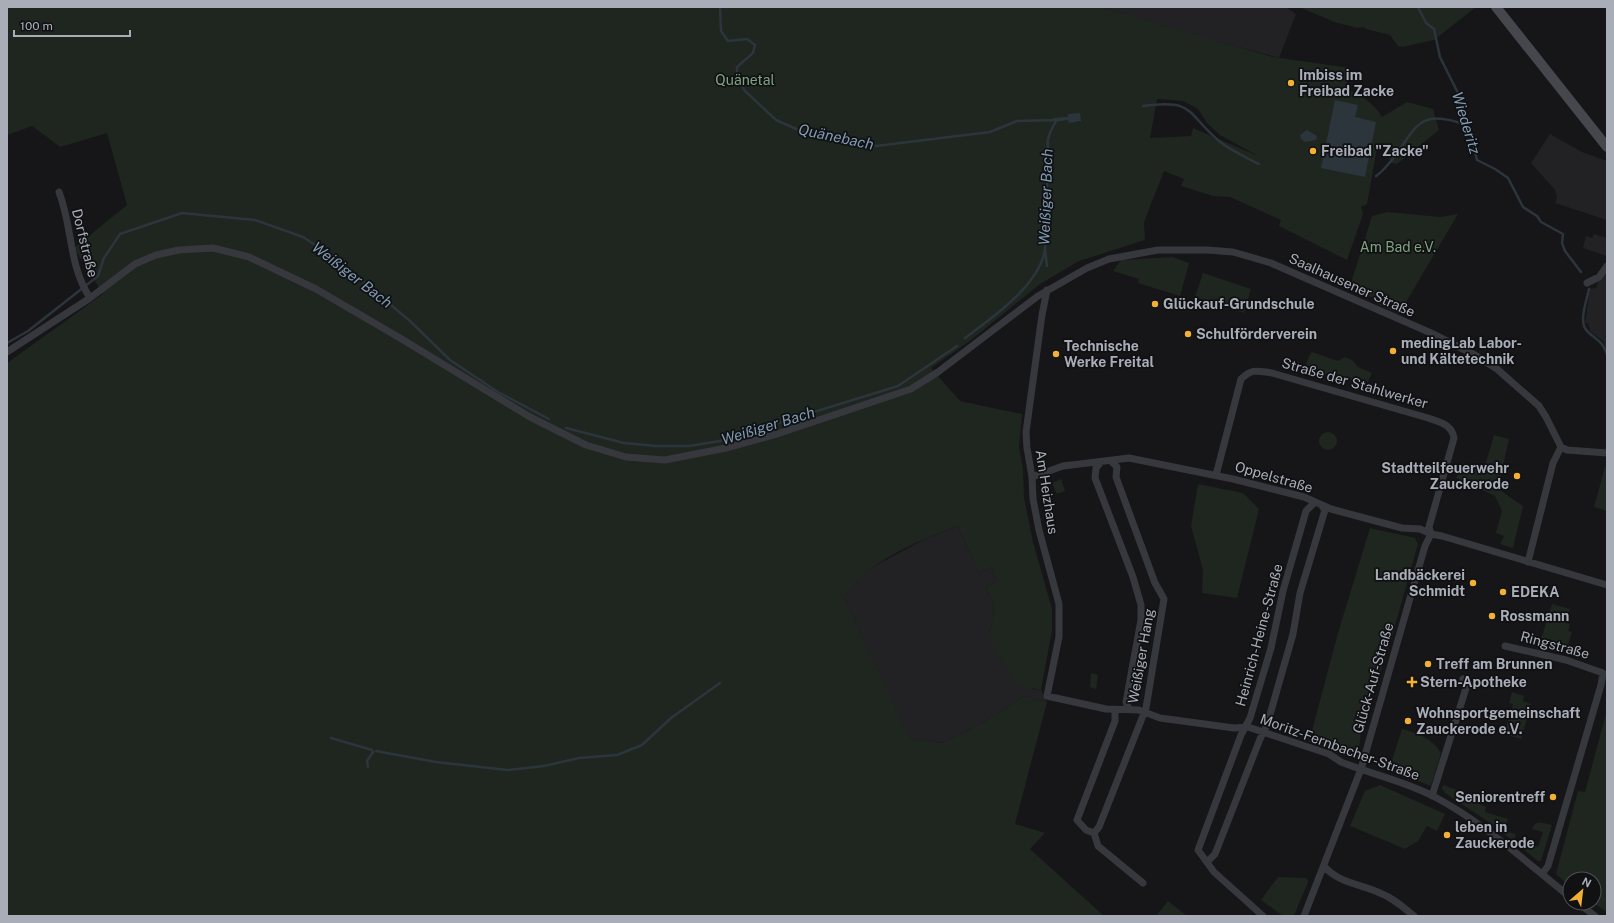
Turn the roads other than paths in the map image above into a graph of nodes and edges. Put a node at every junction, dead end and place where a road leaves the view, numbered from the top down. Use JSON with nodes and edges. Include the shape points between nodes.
{"nodes":[{"id":1,"x":1496,"y":7,"type":"edge"},
{"id":2,"x":1607,"y":147,"type":"edge"},
{"id":3,"x":59,"y":192,"type":"dead end"},
{"id":4,"x":1607,"y":266,"type":"edge"},
{"id":5,"x":1587,"y":283,"type":"dead end"},
{"id":6,"x":1047,"y":290,"type":"junction"},
{"id":7,"x":90,"y":298,"type":"junction"},
{"id":8,"x":7,"y":352,"type":"edge"},
{"id":9,"x":1561,"y":447,"type":"junction"},
{"id":10,"x":1607,"y":453,"type":"edge"},
{"id":11,"x":1112,"y":462,"type":"junction"},
{"id":12,"x":1100,"y":463,"type":"junction"},
{"id":13,"x":1216,"y":475,"type":"junction"},
{"id":14,"x":1032,"y":477,"type":"junction"},
{"id":15,"x":1314,"y":502,"type":"junction"},
{"id":16,"x":1322,"y":506,"type":"junction"},
{"id":17,"x":1431,"y":534,"type":"junction"},
{"id":18,"x":1528,"y":562,"type":"junction"},
{"id":19,"x":1607,"y":585,"type":"edge"},
{"id":20,"x":1505,"y":646,"type":"dead end"},
{"id":21,"x":1463,"y":679,"type":"dead end"},
{"id":22,"x":1047,"y":696,"type":"joint"},
{"id":23,"x":1129,"y":709,"type":"junction"},
{"id":24,"x":1115,"y":710,"type":"junction"},
{"id":25,"x":1144,"y":712,"type":"junction"},
{"id":26,"x":1245,"y":727,"type":"junction"},
{"id":27,"x":1264,"y":731,"type":"junction"},
{"id":28,"x":1362,"y":769,"type":"junction"},
{"id":29,"x":1432,"y":796,"type":"junction"},
{"id":30,"x":1094,"y":833,"type":"junction"},
{"id":31,"x":1206,"y":862,"type":"junction"},
{"id":32,"x":1324,"y":866,"type":"junction"},
{"id":33,"x":1542,"y":874,"type":"junction"},
{"id":34,"x":1143,"y":884,"type":"dead end"},
{"id":35,"x":1562,"y":890,"type":"edge"},
{"id":36,"x":1262,"y":916,"type":"edge"},
{"id":37,"x":1304,"y":916,"type":"edge"},
{"id":38,"x":1414,"y":916,"type":"edge"}],
"edges":[{"from":1,"to":2,"type":"main road"},
{"from":3,"to":7,"type":"street","name":"Dorfstraße","via":[[68,223],[76,272]]},
{"from":4,"to":5,"type":"street","via":[[1599,277]]},
{"from":6,"to":7,"type":"street","name":"Saalhausener Straße","via":[[938,372],[911,389],[777,434],[726,448],[665,460],[626,457],[586,445],[530,417],[342,304],[248,257],[213,248],[179,250],[156,255],[135,264]]},
{"from":6,"to":9,"type":"street","name":"Saalhausener Straße","via":[[1087,268],[1133,253],[1183,249],[1240,254],[1289,271],[1431,333],[1495,368],[1539,406]]},
{"from":6,"to":14,"type":"street","name":"Am Heizhaus","via":[[1040,322],[1026,432],[1026,448]]},
{"from":7,"to":8,"type":"street","name":"Saalhausener Straße"},
{"from":9,"to":10,"type":"street","via":[[1567,450]]},
{"from":9,"to":18,"type":"street","via":[[1553,463]]},
{"from":11,"to":12,"type":"street","name":"Oppelstraße"},
{"from":11,"to":13,"type":"street","name":"Oppelstraße","via":[[1129,458]]},
{"from":11,"to":25,"type":"street","name":"Weißiger Hang","via":[[1118,467],[1116,477],[1155,583],[1164,600]]},
{"from":12,"to":14,"type":"street","name":"Oppelstraße","via":[[1063,466]]},
{"from":12,"to":23,"type":"street","name":"Weißiger Hang","via":[[1096,468],[1095,478],[1141,605],[1141,620],[1126,702]]},
{"from":13,"to":15,"type":"street","name":"Oppelstraße","via":[[1304,497]]},
{"from":13,"to":17,"type":"street","name":"Straße der Stahlwerker","via":[[1241,379],[1254,370],[1272,373],[1448,426],[1454,438],[1430,522]]},
{"from":14,"to":22,"type":"street","name":"Am Heizhaus","via":[[1039,530],[1059,604],[1060,627]]},
{"from":15,"to":16,"type":"street","name":"Oppelstraße"},
{"from":15,"to":26,"type":"street","name":"Heinrich-Heine-Straße","via":[[1306,511],[1283,591],[1271,648]]},
{"from":16,"to":17,"type":"street","name":"Oppelstraße","via":[[1402,528],[1420,529]]},
{"from":16,"to":27,"type":"street","name":"Heinrich-Heine-Straße","via":[[1326,510],[1300,593],[1294,634]]},
{"from":17,"to":18,"type":"street","name":"Oppelstraße"},
{"from":17,"to":28,"type":"street","name":"Glück-Auf-Straße","via":[[1425,546]]},
{"from":18,"to":19,"type":"street","name":"Oppelstraße"},
{"from":20,"to":33,"type":"street","name":"Ringstraße","via":[[1566,660],[1603,673],[1548,866]]},
{"from":21,"to":29,"type":"street","via":[[1467,685]]},
{"from":22,"to":24,"type":"street","name":"Moritz-Fernbacher-Straße"},
{"from":23,"to":24,"type":"street","name":"Moritz-Fernbacher-Straße"},
{"from":23,"to":25,"type":"street","name":"Moritz-Fernbacher-Straße"},
{"from":24,"to":30,"type":"street","name":"Weißiger Hang","via":[[1115,721],[1077,820],[1086,830]]},
{"from":25,"to":26,"type":"street","name":"Moritz-Fernbacher-Straße","via":[[1160,718],[1234,728]]},
{"from":25,"to":30,"type":"street","name":"Weißiger Hang","via":[[1099,827]]},
{"from":26,"to":27,"type":"street","name":"Moritz-Fernbacher-Straße"},
{"from":26,"to":31,"type":"street","name":"Heinrich-Heine-Straße","via":[[1198,850]]},
{"from":27,"to":28,"type":"street","name":"Moritz-Fernbacher-Straße","via":[[1324,752],[1341,762]]},
{"from":27,"to":31,"type":"street","name":"Heinrich-Heine-Straße","via":[[1215,854]]},
{"from":28,"to":29,"type":"street","name":"Moritz-Fernbacher-Straße"},
{"from":28,"to":32,"type":"street","name":"Glück-Auf-Straße"},
{"from":29,"to":33,"type":"street","name":"Moritz-Fernbacher-Straße","via":[[1490,833]]},
{"from":30,"to":34,"type":"street","via":[[1098,846]]},
{"from":31,"to":36,"type":"street","name":"Heinrich-Heine-Straße"},
{"from":32,"to":37,"type":"street"},
{"from":32,"to":38,"type":"street","via":[[1334,876],[1380,892]]},
{"from":33,"to":35,"type":"street","name":"Moritz-Fernbacher-Straße"}]}
